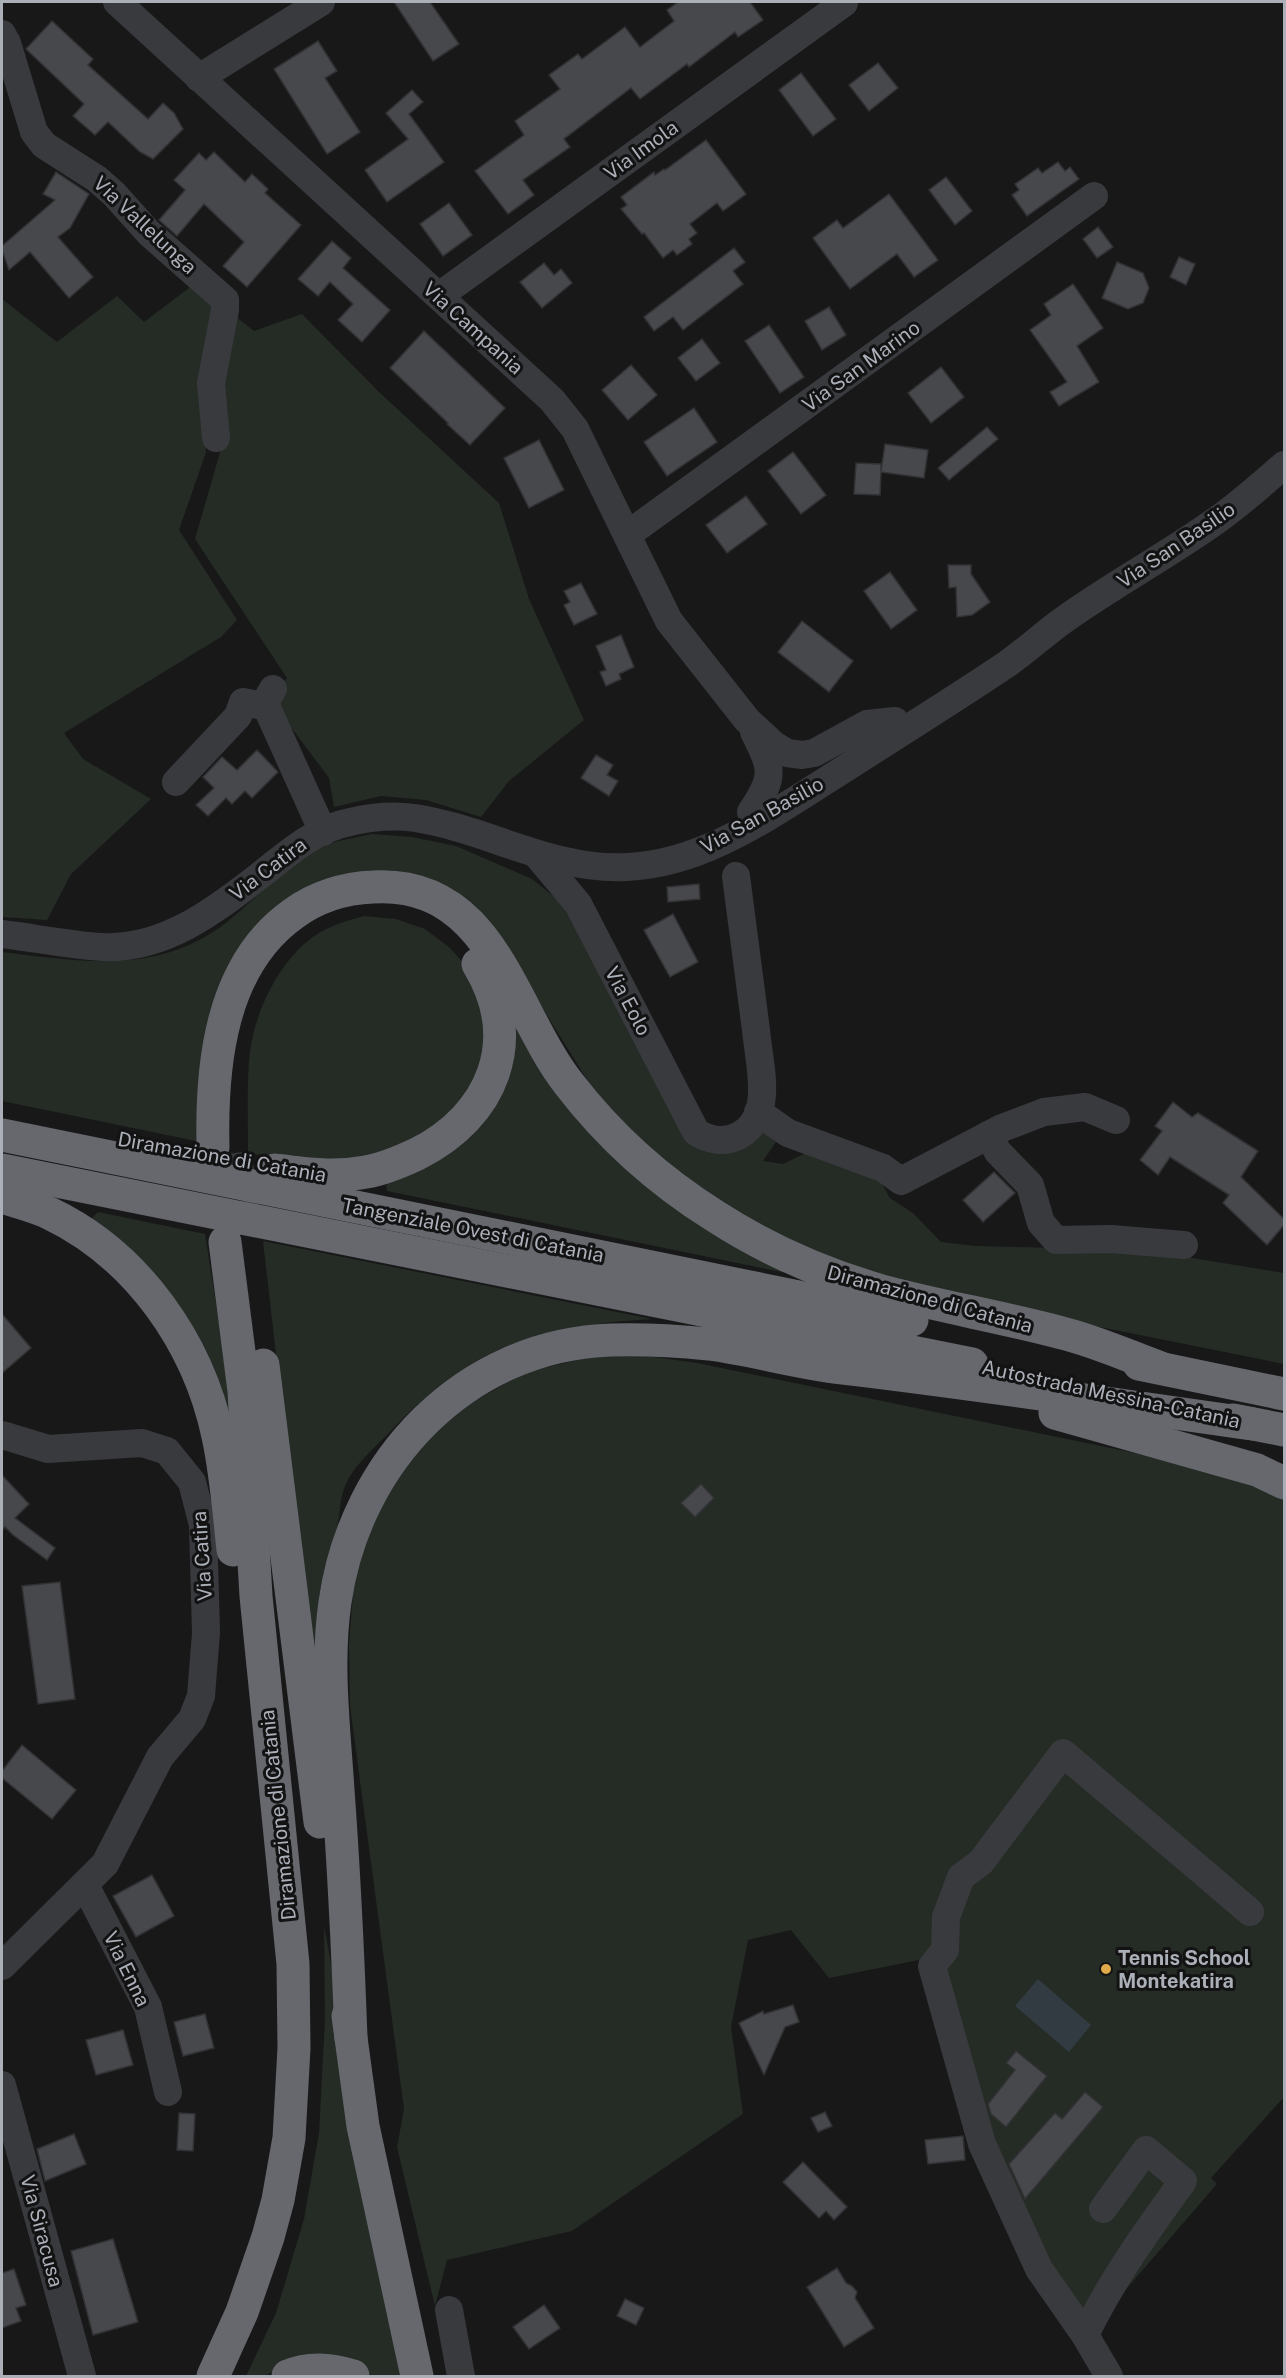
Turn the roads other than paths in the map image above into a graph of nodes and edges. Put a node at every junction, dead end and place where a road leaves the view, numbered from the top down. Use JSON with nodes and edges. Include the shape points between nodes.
{"nodes":[{"id":1,"x":117,"y":2,"type":"edge"},
{"id":2,"x":321,"y":2,"type":"edge"},
{"id":3,"x":844,"y":3,"type":"dead end"},
{"id":4,"x":2,"y":34,"type":"edge"},
{"id":5,"x":199,"y":78,"type":"junction"},
{"id":6,"x":1094,"y":196,"type":"dead end"},
{"id":7,"x":439,"y":296,"type":"junction"},
{"id":8,"x":216,"y":438,"type":"dead end"},
{"id":9,"x":1284,"y":465,"type":"edge"},
{"id":10,"x":627,"y":535,"type":"junction"},
{"id":11,"x":1062,"y":620,"type":"junction"},
{"id":12,"x":747,"y":720,"type":"junction"},
{"id":13,"x":895,"y":721,"type":"junction"},
{"id":14,"x":176,"y":782,"type":"dead end"},
{"id":15,"x":751,"y":812,"type":"junction"},
{"id":16,"x":323,"y":832,"type":"junction"},
{"id":17,"x":537,"y":855,"type":"junction"},
{"id":18,"x":736,"y":876,"type":"dead end"},
{"id":19,"x":2,"y":934,"type":"edge"},
{"id":20,"x":759,"y":1107,"type":"junction"},
{"id":21,"x":1116,"y":1120,"type":"dead end"},
{"id":22,"x":2,"y":1124,"type":"edge"},
{"id":23,"x":2,"y":1135,"type":"edge"},
{"id":24,"x":988,"y":1135,"type":"junction"},
{"id":25,"x":2,"y":1170,"type":"edge"},
{"id":26,"x":2,"y":1197,"type":"edge"},
{"id":27,"x":1184,"y":1245,"type":"dead end"},
{"id":28,"x":938,"y":1354,"type":"junction"},
{"id":29,"x":1161,"y":1368,"type":"junction"},
{"id":30,"x":1213,"y":1379,"type":"junction"},
{"id":31,"x":1284,"y":1379,"type":"edge"},
{"id":32,"x":244,"y":1391,"type":"junction"},
{"id":33,"x":1284,"y":1394,"type":"edge"},
{"id":34,"x":1269,"y":1427,"type":"edge"},
{"id":35,"x":2,"y":1435,"type":"edge"},
{"id":36,"x":1284,"y":1483,"type":"edge"},
{"id":37,"x":317,"y":1797,"type":"junction"},
{"id":38,"x":85,"y":1884,"type":"junction"},
{"id":39,"x":1250,"y":1912,"type":"dead end"},
{"id":40,"x":347,"y":1917,"type":"junction"},
{"id":41,"x":2,"y":1966,"type":"edge"},
{"id":42,"x":351,"y":2038,"type":"junction"},
{"id":43,"x":2,"y":2085,"type":"edge"},
{"id":44,"x":168,"y":2092,"type":"dead end"},
{"id":45,"x":291,"y":2106,"type":"junction"},
{"id":46,"x":1103,"y":2209,"type":"dead end"},
{"id":47,"x":449,"y":2310,"type":"dead end"},
{"id":48,"x":1085,"y":2335,"type":"junction"},
{"id":49,"x":82,"y":2376,"type":"edge"},
{"id":50,"x":213,"y":2376,"type":"edge"},
{"id":51,"x":235,"y":2376,"type":"edge"},
{"id":52,"x":288,"y":2376,"type":"edge"},
{"id":53,"x":353,"y":2376,"type":"edge"},
{"id":54,"x":417,"y":2376,"type":"edge"},
{"id":55,"x":436,"y":2376,"type":"edge"},
{"id":56,"x":461,"y":2376,"type":"edge"},
{"id":57,"x":1109,"y":2376,"type":"edge"}],
"edges":[{"from":1,"to":5,"type":"street","name":"Via Campania"},
{"from":2,"to":5,"type":"street"},
{"from":3,"to":7,"type":"street","name":"Via Imola"},
{"from":4,"to":8,"type":"street","name":"Via Vallelunga","via":[[34,132],[44,145],[97,179],[149,233],[225,300],[210,382]]},
{"from":5,"to":7,"type":"street","name":"Via Campania"},
{"from":6,"to":10,"type":"street","name":"Via San Marino"},
{"from":7,"to":10,"type":"street","name":"Via Campania","via":[[552,400],[575,429]]},
{"from":9,"to":11,"type":"street","name":"Via San Basilio","via":[[1216,521]]},
{"from":10,"to":12,"type":"street","name":"Via Campania","via":[[669,621]]},
{"from":11,"to":13,"type":"street","name":"Via San Basilio","via":[[1006,649]]},
{"from":11,"to":17,"type":"street","name":"Via San Basilio","via":[[1010,662],[872,751],[710,847],[660,864],[626,868],[593,867]]},
{"from":12,"to":13,"type":"street","via":[[780,749],[802,755],[833,744],[867,724]]},
{"from":12,"to":15,"type":"street","via":[[770,767],[768,781]]},
{"from":13,"to":15,"type":"street","name":"Via San Basilio"},
{"from":14,"to":16,"type":"street","via":[[238,716],[243,702],[268,697],[267,708]]},
{"from":15,"to":17,"type":"street","name":"Via San Basilio","via":[[698,839],[657,851]]},
{"from":16,"to":17,"type":"street","name":"Via Catira","via":[[346,822],[379,817],[413,818]]},
{"from":16,"to":19,"type":"street","name":"Via Catira","via":[[311,836],[218,908],[182,930],[142,944],[105,947]]},
{"from":17,"to":20,"type":"street","name":"Via Eolo","via":[[578,904],[696,1132],[720,1142],[740,1135],[754,1122]]},
{"from":18,"to":20,"type":"street","via":[[760,1066]]},
{"from":20,"to":24,"type":"street","via":[[788,1133],[883,1168],[901,1181]]},
{"from":21,"to":24,"type":"street","via":[[1084,1107],[1044,1112]]},
{"from":22,"to":29,"type":"highway","name":"Diramazione di Catania","via":[[51,1127],[318,1176],[343,1176],[388,1167],[428,1149],[474,1108],[486,1092],[499,1059],[499,1018],[488,980],[466,948],[438,924],[420,916],[384,907],[364,907],[331,916],[288,944],[270,965],[254,991],[240,1036],[224,1150],[214,1082],[222,1031],[238,984],[262,945],[291,915],[325,897],[366,887],[408,890],[443,903],[475,927],[569,1084],[625,1146],[712,1215],[821,1271],[928,1303],[1065,1333]]},
{"from":23,"to":28,"type":"highway","name":"Tangenziale Ovest di Catania"},
{"from":24,"to":27,"type":"street","via":[[998,1152],[1030,1185],[1041,1223],[1056,1239]]},
{"from":25,"to":28,"type":"highway","name":"Tangenziale Ovest di Catania"},
{"from":26,"to":45,"type":"highway","via":[[47,1212],[115,1256],[149,1292],[178,1334],[211,1411],[229,1514],[272,1918],[281,2052]]},
{"from":28,"to":29,"type":"highway","name":"Autostrada Messina-Catania"},
{"from":28,"to":34,"type":"highway"},
{"from":28,"to":36,"type":"highway"},
{"from":28,"to":40,"type":"highway","via":[[805,1364],[711,1344],[610,1340],[557,1346],[509,1363],[459,1393],[420,1424],[385,1466],[361,1509],[335,1603],[331,1645],[333,1708]]},
{"from":29,"to":30,"type":"highway","name":"Autostrada Messina-Catania"},
{"from":30,"to":31,"type":"highway"},
{"from":30,"to":33,"type":"highway","name":"Autostrada Messina-Catania"},
{"from":32,"to":37,"type":"highway","name":"Diramazione di Catania","via":[[236,1244]]},
{"from":32,"to":45,"type":"highway","name":"Diramazione di Catania","via":[[256,1596],[293,1964]]},
{"from":32,"to":51,"type":"highway","via":[[306,1886],[314,1962],[315,2044],[306,2165],[289,2241],[261,2320]]},
{"from":35,"to":38,"type":"street","name":"Via Catira","via":[[48,1449],[142,1443],[167,1451],[192,1482],[203,1525],[206,1633],[201,1696],[192,1719],[160,1757],[105,1864]]},
{"from":37,"to":40,"type":"highway"},
{"from":37,"to":42,"type":"highway","name":"Diramazione di Catania"},
{"from":38,"to":41,"type":"street"},
{"from":38,"to":44,"type":"street","name":"Via Enna","via":[[148,2007]]},
{"from":39,"to":48,"type":"street","via":[[1063,1753],[981,1862],[961,1877],[946,1917],[945,1950],[932,1966],[982,2144],[1040,2269]]},
{"from":40,"to":42,"type":"highway"},
{"from":40,"to":55,"type":"highway","via":[[384,2138]]},
{"from":42,"to":54,"type":"highway","name":"Diramazione di Catania","via":[[363,2126]]},
{"from":43,"to":49,"type":"street","name":"Via Siracusa"},
{"from":45,"to":50,"type":"highway","name":"Diramazione di Catania","via":[[285,2165],[268,2237],[242,2312]]},
{"from":46,"to":48,"type":"street","via":[[1146,2150],[1193,2179],[1123,2264]]},
{"from":47,"to":56,"type":"street"},
{"from":48,"to":57,"type":"street"},
{"from":52,"to":53,"type":"highway","via":[[327,2370]]}]}
